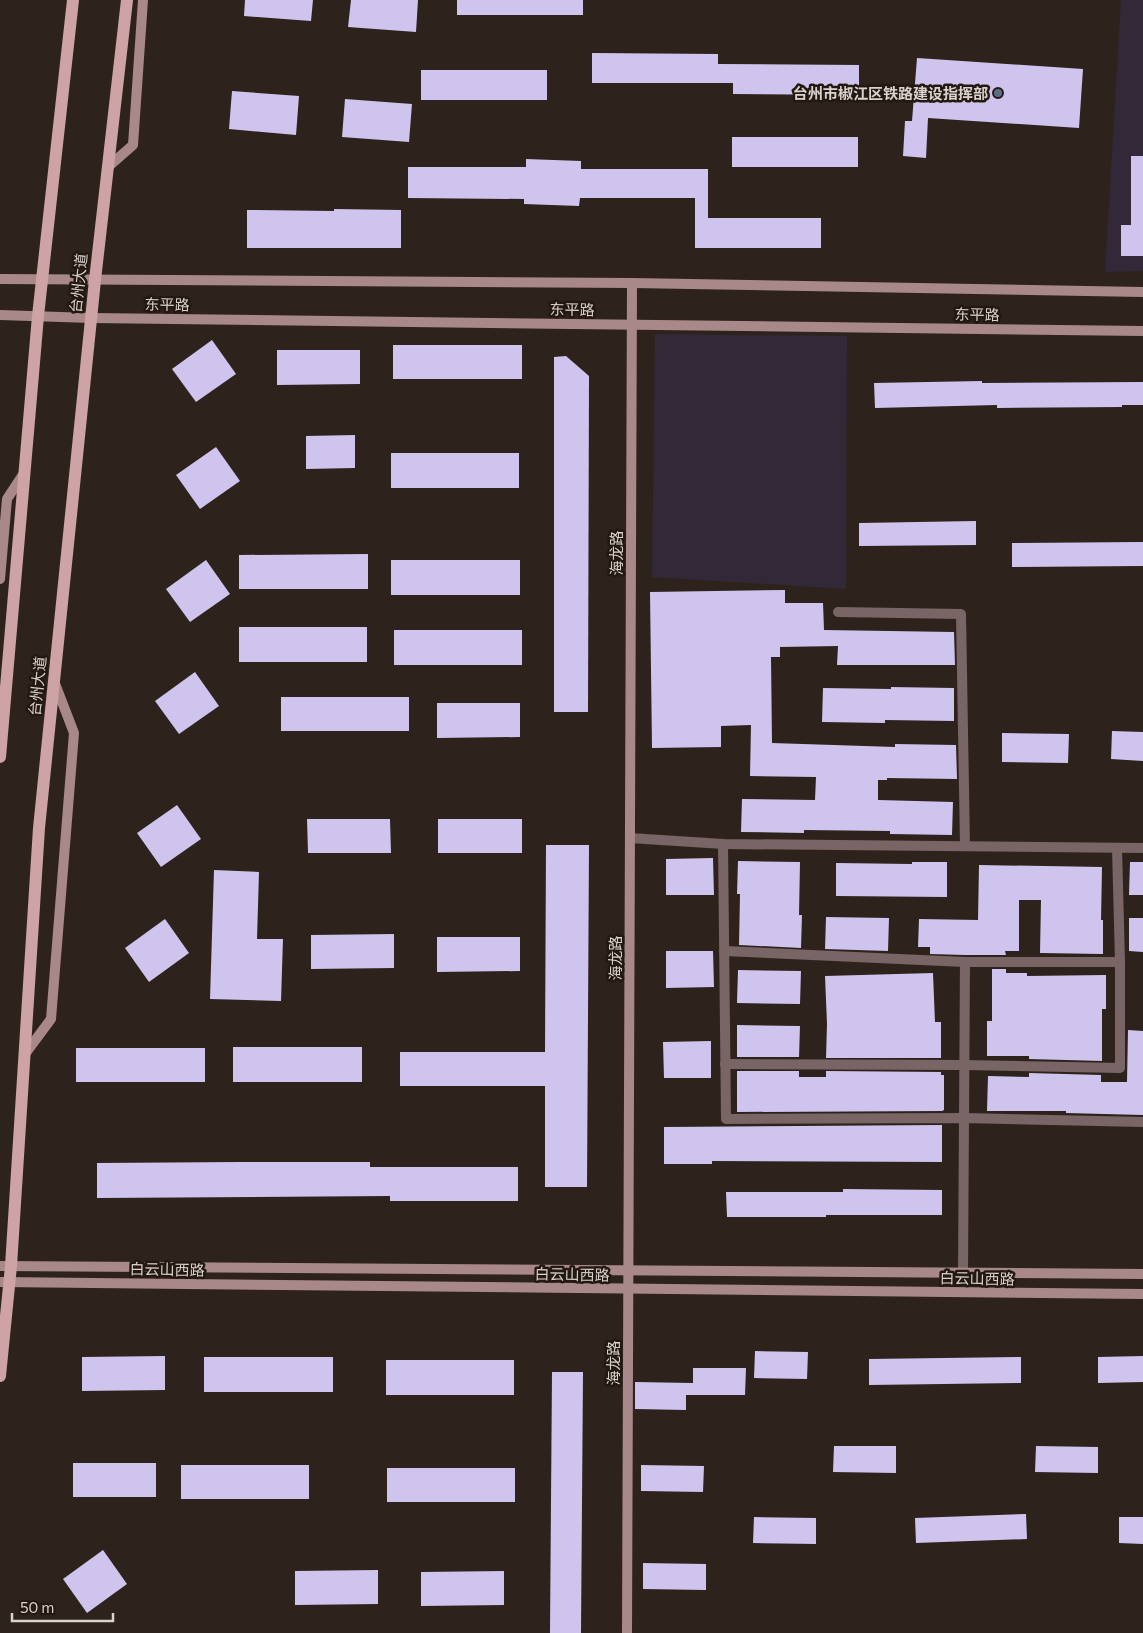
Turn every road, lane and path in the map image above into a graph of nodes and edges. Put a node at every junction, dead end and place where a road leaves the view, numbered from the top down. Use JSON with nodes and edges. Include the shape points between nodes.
{"nodes":[{"id":1,"x":73,"y":0,"type":"edge"},
{"id":2,"x":127,"y":0,"type":"edge"},
{"id":3,"x":143,"y":0,"type":"edge"},
{"id":4,"x":108,"y":167,"type":"junction"},
{"id":5,"x":0,"y":280,"type":"edge"},
{"id":6,"x":42,"y":280,"type":"junction"},
{"id":7,"x":95,"y":280,"type":"junction"},
{"id":8,"x":632,"y":283,"type":"junction"},
{"id":9,"x":1143,"y":292,"type":"edge"},
{"id":10,"x":0,"y":315,"type":"edge"},
{"id":11,"x":38,"y":316,"type":"junction"},
{"id":12,"x":91,"y":318,"type":"junction"},
{"id":13,"x":631,"y":324,"type":"junction"},
{"id":14,"x":1143,"y":331,"type":"edge"},
{"id":15,"x":25,"y":472,"type":"junction"},
{"id":16,"x":0,"y":579,"type":"edge"},
{"id":17,"x":838,"y":612,"type":"dead end"},
{"id":18,"x":54,"y":681,"type":"junction"},
{"id":19,"x":0,"y":757,"type":"edge"},
{"id":20,"x":630,"y":838,"type":"junction"},
{"id":21,"x":723,"y":844,"type":"junction"},
{"id":22,"x":965,"y":846,"type":"junction"},
{"id":23,"x":1117,"y":848,"type":"junction"},
{"id":24,"x":1143,"y":848,"type":"edge"},
{"id":25,"x":724,"y":951,"type":"junction"},
{"id":26,"x":965,"y":962,"type":"junction"},
{"id":27,"x":1120,"y":962,"type":"junction"},
{"id":28,"x":24,"y":1054,"type":"junction"},
{"id":29,"x":725,"y":1064,"type":"junction"},
{"id":30,"x":964,"y":1065,"type":"junction"},
{"id":31,"x":964,"y":1118,"type":"junction"},
{"id":32,"x":1143,"y":1122,"type":"edge"},
{"id":33,"x":6,"y":1266,"type":"edge"},
{"id":34,"x":629,"y":1270,"type":"junction"},
{"id":35,"x":963,"y":1273,"type":"junction"},
{"id":36,"x":1143,"y":1274,"type":"edge"},
{"id":37,"x":5,"y":1282,"type":"edge"},
{"id":38,"x":628,"y":1289,"type":"junction"},
{"id":39,"x":1143,"y":1294,"type":"edge"},
{"id":40,"x":0,"y":1376,"type":"edge"},
{"id":41,"x":627,"y":1633,"type":"edge"}],
"edges":[{"from":1,"to":6,"type":"main road","name":"台州大道"},
{"from":2,"to":4,"type":"main road","name":"台州大道"},
{"from":3,"to":4,"type":"main road","via":[[133,145]]},
{"from":4,"to":7,"type":"main road","name":"台州大道"},
{"from":5,"to":6,"type":"main road","name":"东平路"},
{"from":6,"to":7,"type":"main road","name":"东平路"},
{"from":6,"to":11,"type":"main road","name":"台州大道"},
{"from":7,"to":8,"type":"main road","name":"东平路"},
{"from":7,"to":12,"type":"main road","name":"台州大道"},
{"from":8,"to":9,"type":"main road","name":"东平路"},
{"from":8,"to":13,"type":"main road","name":"海龙路"},
{"from":10,"to":11,"type":"main road","name":"东平路"},
{"from":11,"to":12,"type":"main road","name":"东平路"},
{"from":11,"to":15,"type":"main road","name":"台州大道"},
{"from":12,"to":13,"type":"main road","name":"东平路"},
{"from":12,"to":18,"type":"main road","name":"台州大道"},
{"from":13,"to":14,"type":"main road","name":"东平路"},
{"from":13,"to":20,"type":"main road","name":"海龙路"},
{"from":15,"to":16,"type":"main road","via":[[7,499]]},
{"from":15,"to":19,"type":"main road","name":"台州大道"},
{"from":17,"to":22,"type":"street","via":[[961,614]]},
{"from":18,"to":28,"type":"main road","name":"台州大道","via":[[39,828]]},
{"from":18,"to":28,"type":"main road","via":[[74,733],[73,752],[51,1019]]},
{"from":20,"to":21,"type":"street"},
{"from":20,"to":34,"type":"main road","name":"海龙路"},
{"from":21,"to":22,"type":"street"},
{"from":21,"to":25,"type":"street"},
{"from":22,"to":23,"type":"street"},
{"from":23,"to":24,"type":"street"},
{"from":23,"to":27,"type":"street"},
{"from":25,"to":26,"type":"street"},
{"from":25,"to":29,"type":"street"},
{"from":26,"to":27,"type":"street"},
{"from":26,"to":30,"type":"street"},
{"from":27,"to":30,"type":"street","via":[[1120,1068]]},
{"from":28,"to":33,"type":"main road","name":"台州大道"},
{"from":29,"to":30,"type":"street"},
{"from":29,"to":31,"type":"street","via":[[726,1119]]},
{"from":30,"to":31,"type":"street"},
{"from":31,"to":32,"type":"street"},
{"from":31,"to":35,"type":"street"},
{"from":33,"to":34,"type":"main road","name":"白云山西路"},
{"from":33,"to":37,"type":"main road","name":"台州大道"},
{"from":34,"to":35,"type":"main road","name":"白云山西路"},
{"from":34,"to":38,"type":"main road","name":"海龙路"},
{"from":35,"to":36,"type":"main road","name":"白云山西路"},
{"from":37,"to":38,"type":"main road","name":"白云山西路"},
{"from":37,"to":40,"type":"main road","name":"台州大道"},
{"from":38,"to":39,"type":"main road","name":"白云山西路"},
{"from":38,"to":41,"type":"main road","name":"海龙路"}]}
